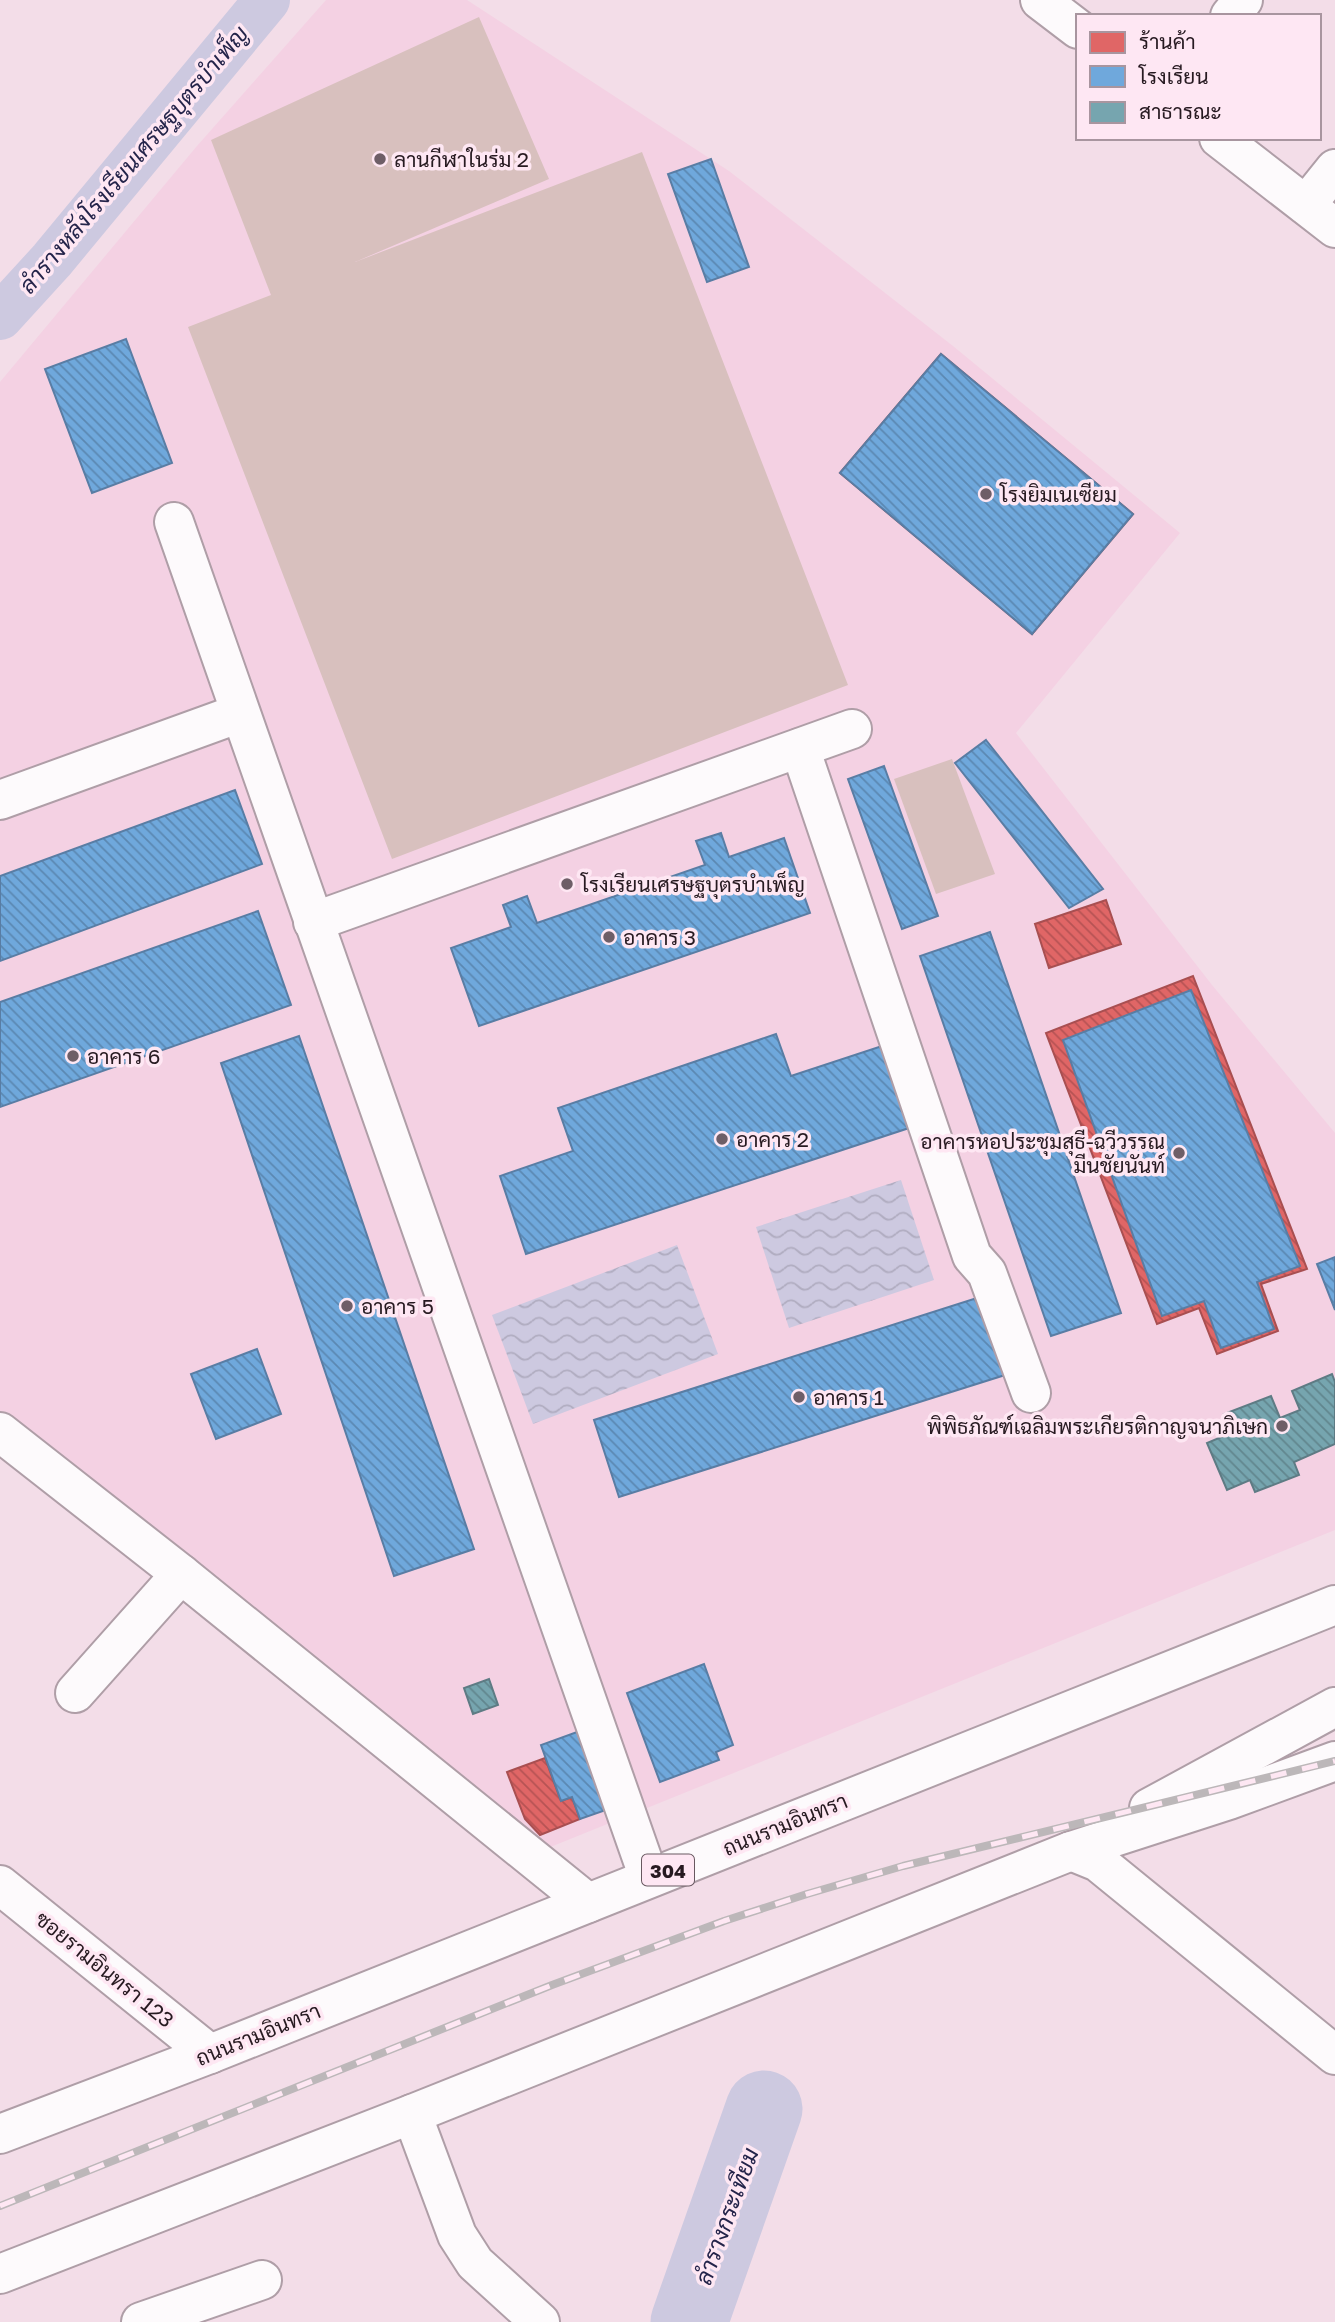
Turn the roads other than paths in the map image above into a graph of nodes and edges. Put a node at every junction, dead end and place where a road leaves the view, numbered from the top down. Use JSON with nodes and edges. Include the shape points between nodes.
{"nodes":[{"id":1,"x":1040,"y":0,"type":"edge"},
{"id":2,"x":1243,"y":0,"type":"edge"},
{"id":3,"x":1232,"y":14,"type":"edge"},
{"id":4,"x":1076,"y":27,"type":"edge"},
{"id":5,"x":1222,"y":140,"type":"edge"},
{"id":6,"x":1335,"y":169,"type":"edge"},
{"id":7,"x":1320,"y":216,"type":"edge"},
{"id":8,"x":174,"y":522,"type":"dead end"},
{"id":9,"x":240,"y":713,"type":"junction"},
{"id":10,"x":852,"y":729,"type":"dead end"},
{"id":11,"x":800,"y":748,"type":"junction"},
{"id":12,"x":0,"y":800,"type":"edge"},
{"id":13,"x":313,"y":922,"type":"junction"},
{"id":14,"x":1031,"y":1393,"type":"dead end"},
{"id":15,"x":0,"y":1432,"type":"edge"},
{"id":16,"x":181,"y":1574,"type":"junction"},
{"id":17,"x":1335,"y":1605,"type":"edge"},
{"id":18,"x":75,"y":1693,"type":"dead end"},
{"id":19,"x":1335,"y":1707,"type":"edge"},
{"id":20,"x":1335,"y":1761,"type":"edge"},
{"id":21,"x":1071,"y":1851,"type":"junction"},
{"id":22,"x":649,"y":1878,"type":"junction"},
{"id":23,"x":0,"y":1885,"type":"edge"},
{"id":24,"x":588,"y":1903,"type":"junction"},
{"id":25,"x":210,"y":2053,"type":"junction"},
{"id":26,"x":1335,"y":2055,"type":"edge"},
{"id":27,"x":412,"y":2115,"type":"junction"},
{"id":28,"x":0,"y":2134,"type":"edge"},
{"id":29,"x":0,"y":2274,"type":"edge"},
{"id":30,"x":262,"y":2280,"type":"dead end"},
{"id":31,"x":141,"y":2322,"type":"edge"},
{"id":32,"x":540,"y":2322,"type":"edge"}],
"edges":[{"from":1,"to":4,"type":"main road"},
{"from":2,"to":3,"type":"main road"},
{"from":5,"to":7,"type":"main road"},
{"from":6,"to":7,"type":"main road"},
{"from":8,"to":9,"type":"main road"},
{"from":9,"to":12,"type":"main road"},
{"from":9,"to":13,"type":"main road"},
{"from":10,"to":11,"type":"main road"},
{"from":11,"to":13,"type":"main road"},
{"from":11,"to":14,"type":"main road","via":[[972,1256],[987,1273]]},
{"from":13,"to":22,"type":"main road"},
{"from":15,"to":16,"type":"main road"},
{"from":16,"to":18,"type":"main road"},
{"from":16,"to":24,"type":"main road"},
{"from":17,"to":22,"type":"main road","name":"ถนนรามอินทรา","number":"304"},
{"from":19,"to":21,"type":"main road"},
{"from":20,"to":21,"type":"main road"},
{"from":21,"to":26,"type":"main road","via":[[1098,1862]]},
{"from":21,"to":27,"type":"main road"},
{"from":22,"to":24,"type":"main road","name":"ถนนรามอินทรา","number":"304"},
{"from":23,"to":25,"type":"main road","name":"ซอยรามอินทรา 123"},
{"from":24,"to":25,"type":"main road","name":"ถนนรามอินทรา","number":"304"},
{"from":25,"to":28,"type":"main road","name":"ถนนรามอินทรา","number":"304"},
{"from":27,"to":29,"type":"main road"},
{"from":27,"to":32,"type":"main road","via":[[457,2235],[475,2263]]},
{"from":30,"to":31,"type":"main road"}]}
